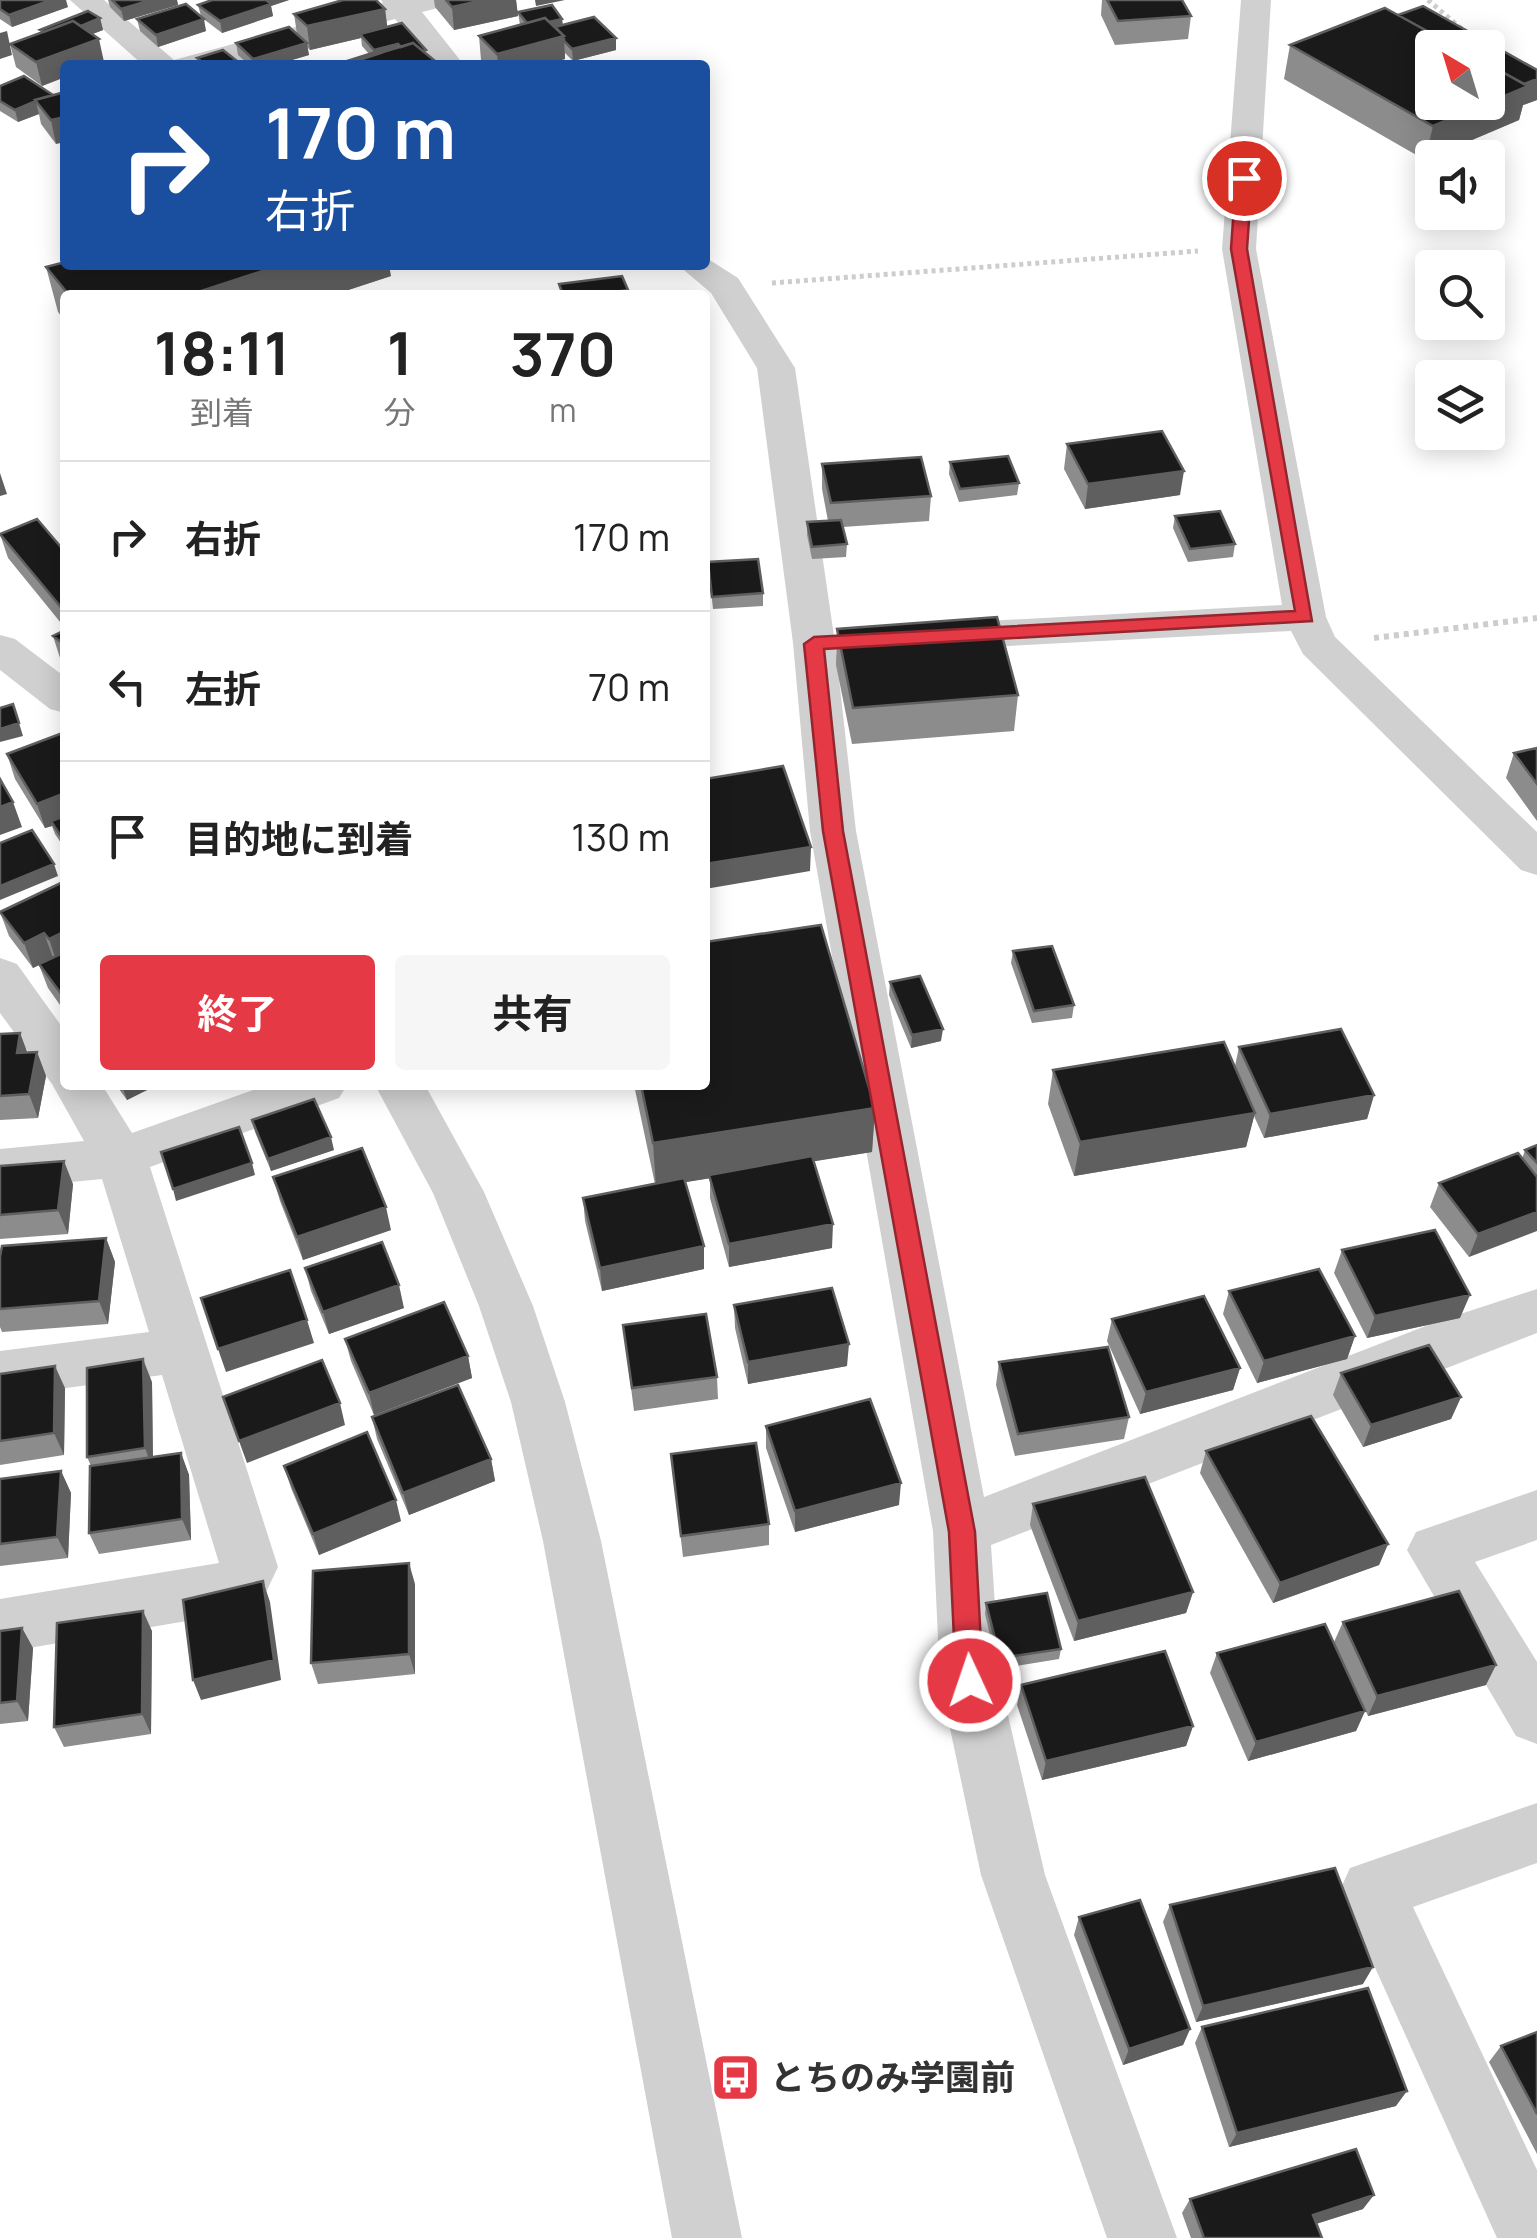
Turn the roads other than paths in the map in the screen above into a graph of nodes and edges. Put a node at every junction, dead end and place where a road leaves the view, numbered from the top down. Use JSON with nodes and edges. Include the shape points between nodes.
{"nodes":[{"id":1,"x":431,"y":0,"type":"edge"},
{"id":2,"x":1256,"y":0,"type":"edge"},
{"id":3,"x":102,"y":2,"type":"edge"},
{"id":4,"x":397,"y":3,"type":"edge"},
{"id":5,"x":153,"y":60,"type":"edge"},
{"id":6,"x":204,"y":60,"type":"edge"},
{"id":7,"x":444,"y":60,"type":"edge"},
{"id":8,"x":711,"y":276,"type":"edge"},
{"id":9,"x":1312,"y":630,"type":"junction"},
{"id":10,"x":853,"y":641,"type":"junction"},
{"id":11,"x":0,"y":649,"type":"edge"},
{"id":12,"x":60,"y":695,"type":"edge"},
{"id":13,"x":1537,"y":859,"type":"edge"},
{"id":14,"x":0,"y":977,"type":"edge"},
{"id":15,"x":60,"y":1062,"type":"edge"},
{"id":16,"x":79,"y":1090,"type":"edge"},
{"id":17,"x":308,"y":1090,"type":"edge"},
{"id":18,"x":403,"y":1090,"type":"edge"},
{"id":19,"x":122,"y":1157,"type":"junction"},
{"id":20,"x":0,"y":1169,"type":"edge"},
{"id":21,"x":1537,"y":1311,"type":"edge"},
{"id":22,"x":182,"y":1350,"type":"junction"},
{"id":23,"x":0,"y":1374,"type":"edge"},
{"id":24,"x":1537,"y":1515,"type":"edge"},
{"id":25,"x":962,"y":1532,"type":"junction"},
{"id":26,"x":0,"y":1626,"type":"edge"},
{"id":27,"x":1537,"y":1716,"type":"edge"},
{"id":28,"x":1537,"y":1832,"type":"edge"},
{"id":29,"x":708,"y":2238,"type":"edge"},
{"id":30,"x":1142,"y":2238,"type":"edge"},
{"id":31,"x":1533,"y":2238,"type":"edge"}],
"edges":[{"from":1,"to":4,"type":"street"},
{"from":2,"to":9,"type":"street","via":[[1239,249]]},
{"from":3,"to":5,"type":"street"},
{"from":4,"to":6,"type":"street"},
{"from":4,"to":7,"type":"street"},
{"from":8,"to":10,"type":"street","via":[[776,368]]},
{"from":9,"to":10,"type":"street"},
{"from":9,"to":13,"type":"street"},
{"from":10,"to":25,"type":"street","via":[[833,831]]},
{"from":11,"to":12,"type":"street"},
{"from":14,"to":15,"type":"street"},
{"from":16,"to":19,"type":"street"},
{"from":17,"to":19,"type":"street"},
{"from":18,"to":29,"type":"street","via":[[458,1192],[538,1402],[572,1541]]},
{"from":19,"to":20,"type":"street"},
{"from":19,"to":22,"type":"street"},
{"from":21,"to":25,"type":"street"},
{"from":22,"to":23,"type":"street"},
{"from":22,"to":26,"type":"street","via":[[249,1567],[240,1586]]},
{"from":24,"to":27,"type":"street","via":[[1436,1550]]},
{"from":25,"to":30,"type":"street","via":[[970,1681],[1013,1875]]},
{"from":28,"to":31,"type":"street","via":[[1372,1890]]}]}
